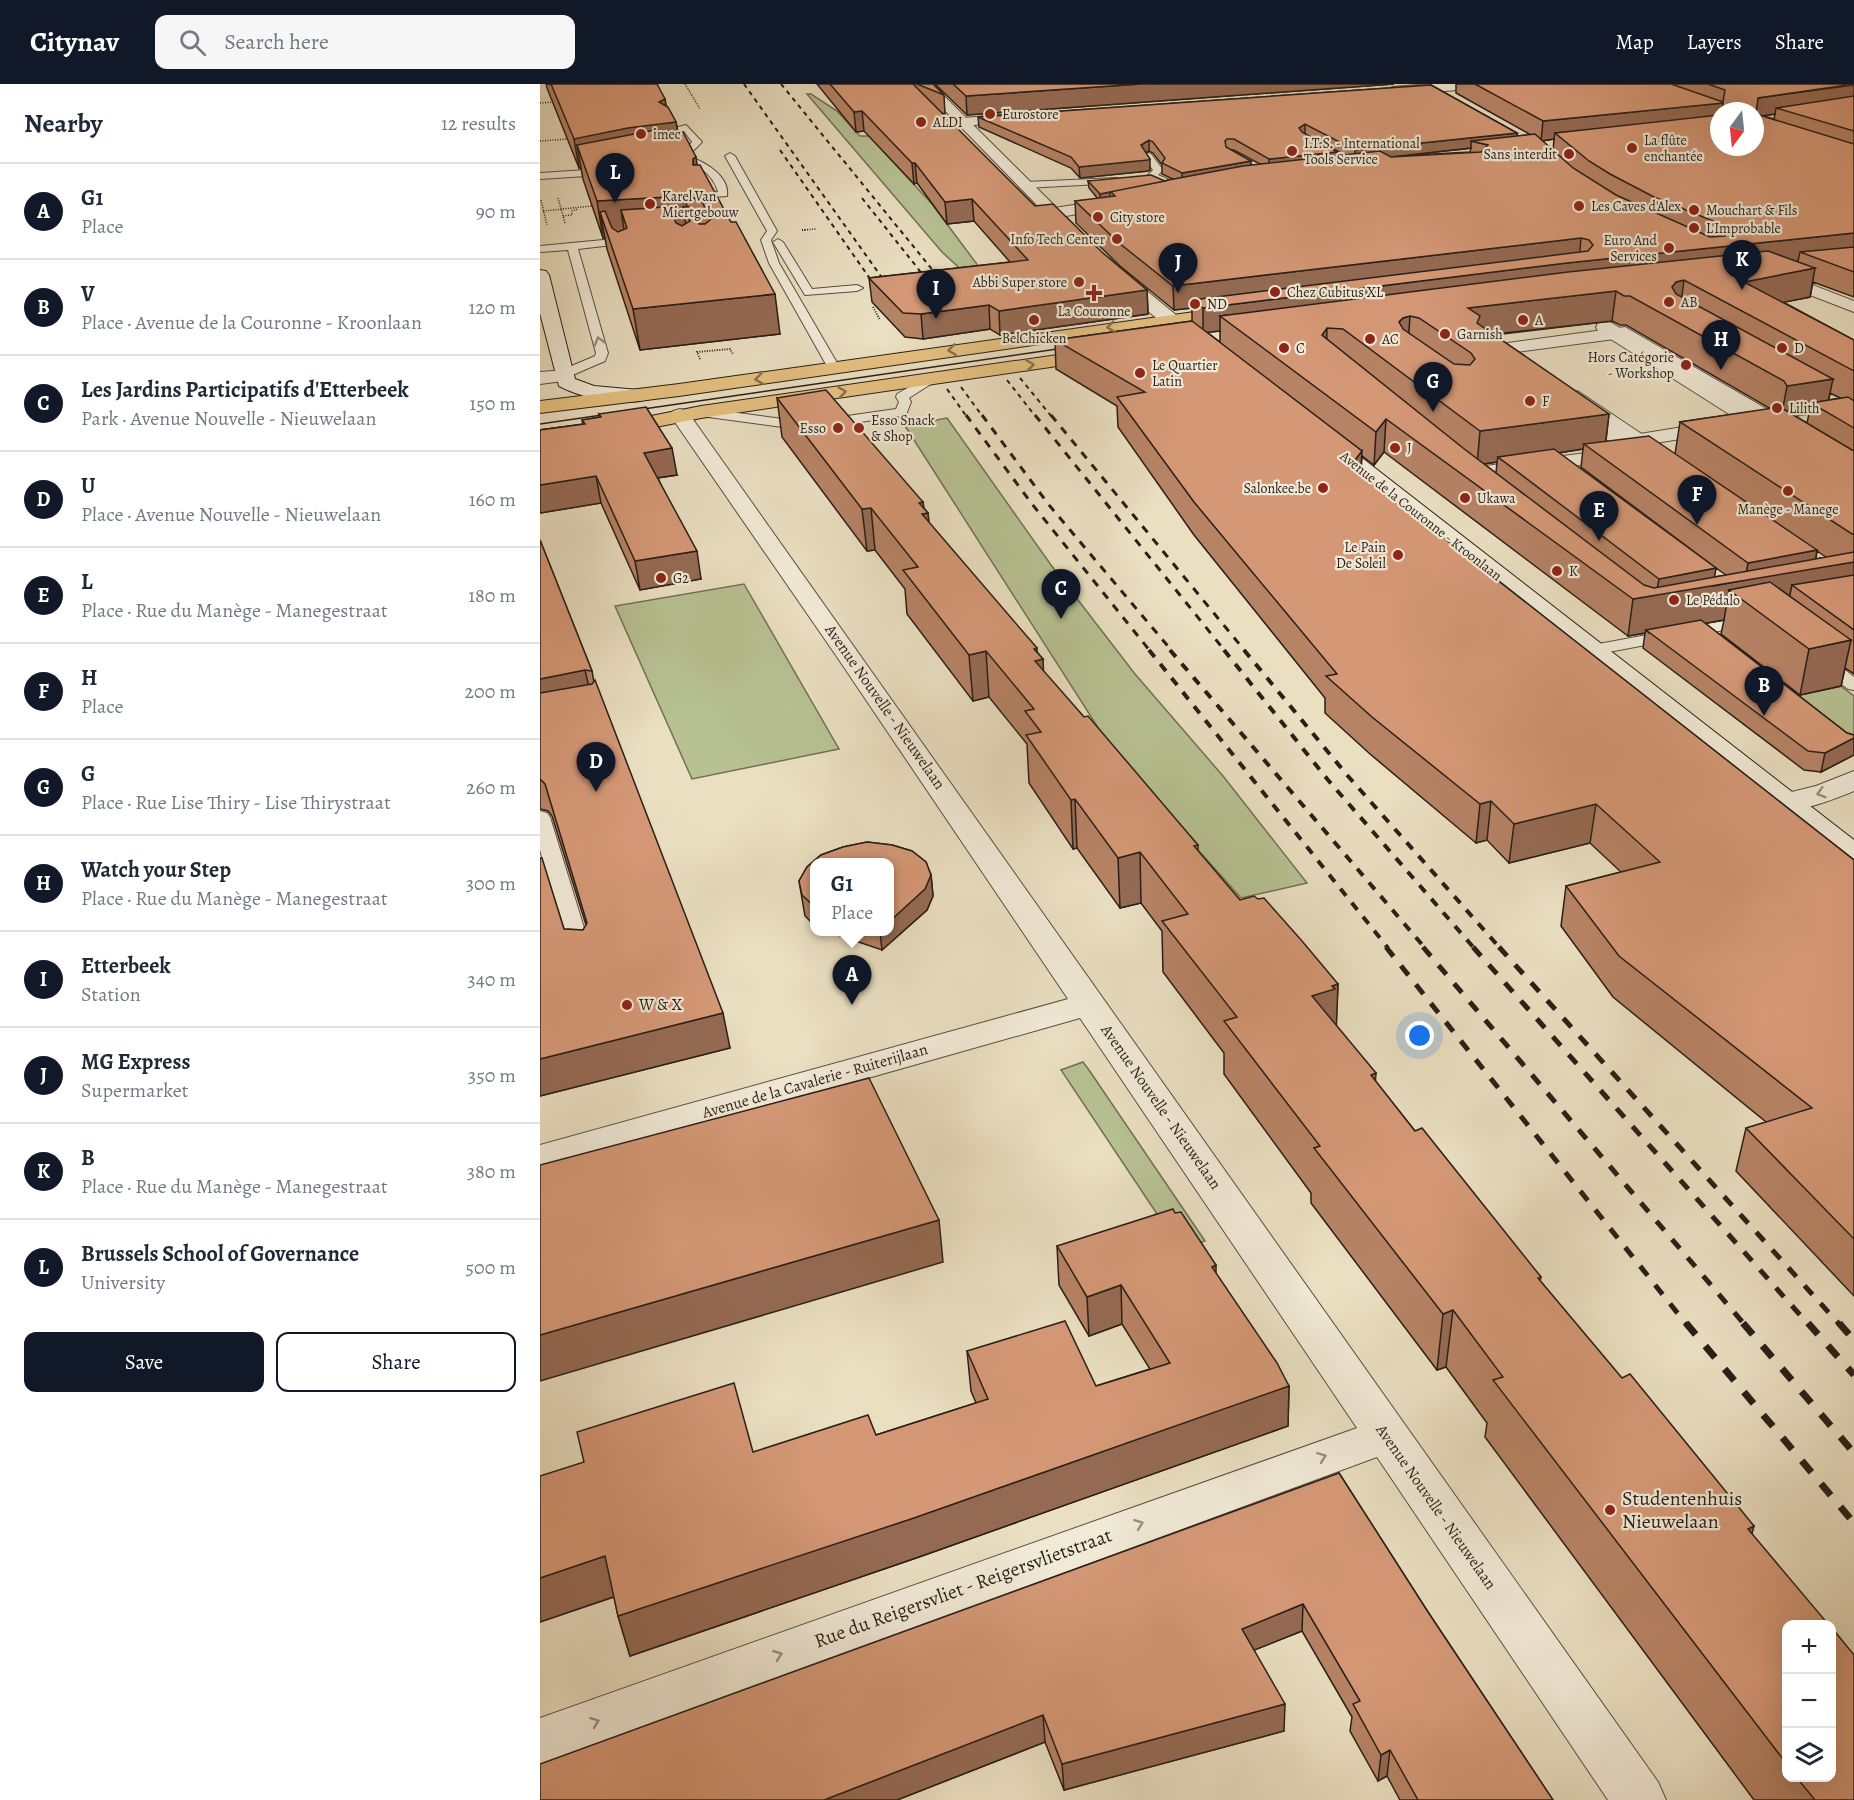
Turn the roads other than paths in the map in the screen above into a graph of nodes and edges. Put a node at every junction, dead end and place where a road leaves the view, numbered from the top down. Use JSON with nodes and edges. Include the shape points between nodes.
{"nodes":[{"id":1,"x":925,"y":84,"type":"edge"},
{"id":2,"x":1484,"y":84,"type":"edge"},
{"id":3,"x":1429,"y":86,"type":"edge"},
{"id":4,"x":1377,"y":92,"type":"edge"},
{"id":5,"x":1459,"y":102,"type":"edge"},
{"id":6,"x":1043,"y":116,"type":"edge"},
{"id":7,"x":963,"y":122,"type":"junction"},
{"id":8,"x":670,"y":130,"type":"edge"},
{"id":9,"x":729,"y":156,"type":"dead end"},
{"id":10,"x":1148,"y":156,"type":"edge"},
{"id":11,"x":681,"y":157,"type":"junction"},
{"id":12,"x":600,"y":160,"type":"edge"},
{"id":13,"x":657,"y":160,"type":"edge"},
{"id":14,"x":708,"y":169,"type":"junction"},
{"id":15,"x":687,"y":171,"type":"edge"},
{"id":16,"x":540,"y":176,"type":"edge"},
{"id":17,"x":1142,"y":178,"type":"junction"},
{"id":18,"x":1025,"y":185,"type":"junction"},
{"id":19,"x":1182,"y":188,"type":"joint"},
{"id":20,"x":704,"y":196,"type":"edge"},
{"id":21,"x":1156,"y":196,"type":"edge"},
{"id":22,"x":1135,"y":200,"type":"edge"},
{"id":23,"x":1054,"y":213,"type":"junction"},
{"id":24,"x":768,"y":238,"type":"junction"},
{"id":25,"x":648,"y":239,"type":"edge"},
{"id":26,"x":1085,"y":244,"type":"edge"},
{"id":27,"x":572,"y":246,"type":"junction"},
{"id":28,"x":540,"y":249,"type":"edge"},
{"id":29,"x":1104,"y":263,"type":"edge"},
{"id":30,"x":1805,"y":267,"type":"edge"},
{"id":31,"x":1761,"y":272,"type":"joint"},
{"id":32,"x":540,"y":275,"type":"edge"},
{"id":33,"x":857,"y":288,"type":"dead end"},
{"id":34,"x":1854,"y":307,"type":"edge"},
{"id":35,"x":1259,"y":308,"type":"edge"},
{"id":36,"x":544,"y":309,"type":"edge"},
{"id":37,"x":1169,"y":319,"type":"junction"},
{"id":38,"x":1610,"y":330,"type":"joint"},
{"id":39,"x":1191,"y":336,"type":"edge"},
{"id":40,"x":1499,"y":345,"type":"joint"},
{"id":41,"x":1122,"y":351,"type":"edge"},
{"id":42,"x":834,"y":368,"type":"junction"},
{"id":43,"x":564,"y":375,"type":"junction"},
{"id":44,"x":540,"y":378,"type":"edge"},
{"id":45,"x":930,"y":379,"type":"junction"},
{"id":46,"x":643,"y":395,"type":"junction"},
{"id":47,"x":540,"y":407,"type":"edge"},
{"id":48,"x":690,"y":413,"type":"junction"},
{"id":49,"x":1307,"y":427,"type":"edge"},
{"id":50,"x":540,"y":436,"type":"edge"},
{"id":51,"x":1642,"y":444,"type":"junction"},
{"id":52,"x":1450,"y":460,"type":"edge"},
{"id":53,"x":1556,"y":462,"type":"junction"},
{"id":54,"x":1687,"y":475,"type":"edge"},
{"id":55,"x":1470,"y":476,"type":"junction"},
{"id":56,"x":1585,"y":484,"type":"edge"},
{"id":57,"x":1498,"y":497,"type":"edge"},
{"id":58,"x":1765,"y":619,"type":"edge"},
{"id":59,"x":1702,"y":630,"type":"junction"},
{"id":60,"x":1717,"y":642,"type":"edge"},
{"id":61,"x":1593,"y":650,"type":"junction"},
{"id":62,"x":1812,"y":653,"type":"edge"},
{"id":63,"x":1854,"y":685,"type":"edge"},
{"id":64,"x":1854,"y":780,"type":"edge"},
{"id":65,"x":1786,"y":802,"type":"junction"},
{"id":66,"x":540,"y":817,"type":"edge"},
{"id":67,"x":1854,"y":855,"type":"edge"},
{"id":68,"x":550,"y":882,"type":"edge"},
{"id":69,"x":582,"y":957,"type":"edge"},
{"id":70,"x":1090,"y":1005,"type":"junction"},
{"id":71,"x":540,"y":1158,"type":"edge"},
{"id":72,"x":1387,"y":1435,"type":"junction"},
{"id":73,"x":540,"y":1742,"type":"edge"},
{"id":74,"x":1639,"y":1800,"type":"edge"}],
"edges":[{"from":1,"to":7,"type":"street"},
{"from":2,"to":3,"type":"street"},
{"from":3,"to":4,"type":"street"},
{"from":3,"to":5,"type":"street"},
{"from":6,"to":7,"type":"street"},
{"from":7,"to":18,"type":"street"},
{"from":8,"to":11,"type":"lane","via":[[686,128],[698,142],[692,152]]},
{"from":9,"to":24,"type":"lane","via":[[772,231]]},
{"from":10,"to":17,"type":"lane","via":[[1158,170]]},
{"from":11,"to":13,"type":"lane"},
{"from":11,"to":14,"type":"lane"},
{"from":12,"to":16,"type":"lane","via":[[620,163],[587,173]]},
{"from":14,"to":15,"type":"lane"},
{"from":14,"to":20,"type":"lane","via":[[722,183],[724,194]]},
{"from":17,"to":18,"type":"lane"},
{"from":17,"to":19,"type":"lane"},
{"from":18,"to":23,"type":"street"},
{"from":19,"to":21,"type":"street"},
{"from":22,"to":23,"type":"street"},
{"from":23,"to":26,"type":"street"},
{"from":24,"to":33,"type":"lane","via":[[777,242],[808,293]]},
{"from":24,"to":42,"type":"lane","via":[[774,263]]},
{"from":25,"to":27,"type":"lane","via":[[619,246]]},
{"from":27,"to":28,"type":"lane"},
{"from":43,"to":27,"type":"lane","one_way":true,"via":[[601,358],[602,352]]},
{"from":29,"to":37,"type":"street"},
{"from":30,"to":31,"type":"main road"},
{"from":31,"to":34,"type":"street"},
{"from":32,"to":36,"type":"street"},
{"from":35,"to":37,"type":"main road"},
{"from":36,"to":43,"type":"street"},
{"from":37,"to":39,"type":"street"},
{"from":37,"to":42,"type":"main road","one_way":true},
{"from":38,"to":40,"type":"street"},
{"from":38,"to":51,"type":"street","via":[[1775,430]]},
{"from":40,"to":51,"type":"street"},
{"from":45,"to":41,"type":"main road","one_way":true},
{"from":42,"to":46,"type":"main road","one_way":true},
{"from":43,"to":44,"type":"street"},
{"from":43,"to":46,"type":"street","via":[[566,382],[585,389]]},
{"from":48,"to":45,"type":"main road","one_way":true},
{"from":45,"to":48,"type":"lane","via":[[902,397],[905,402],[901,412],[805,426]]},
{"from":46,"to":47,"type":"main road"},
{"from":48,"to":50,"type":"main road","via":[[646,423]]},
{"from":48,"to":70,"type":"street","name":"Avenue Nouvelle - Nieuwelaan"},
{"from":49,"to":61,"type":"street","name":"Avenue de la Couronne - Kroonlaan"},
{"from":51,"to":53,"type":"street"},
{"from":51,"to":54,"type":"street"},
{"from":52,"to":55,"type":"street"},
{"from":53,"to":55,"type":"street"},
{"from":53,"to":56,"type":"street"},
{"from":55,"to":57,"type":"street"},
{"from":58,"to":59,"type":"lane"},
{"from":59,"to":60,"type":"lane"},
{"from":59,"to":61,"type":"lane"},
{"from":61,"to":65,"type":"street","name":"Avenue de la Couronne - Kroonlaan"},
{"from":62,"to":63,"type":"lane"},
{"from":64,"to":65,"type":"street","one_way":true},
{"from":65,"to":67,"type":"street","name":"Avenue de la Couronne - Kroonlaan"},
{"from":66,"to":68,"type":"lane"},
{"from":68,"to":69,"type":"lane"},
{"from":70,"to":71,"type":"street","name":"Avenue de la Cavalerie - Ruiterijlaan"},
{"from":70,"to":72,"type":"street","name":"Avenue Nouvelle - Nieuwelaan"},
{"from":73,"to":72,"type":"street","name":"Rue du Reigersvliet - Reigersvlietstraat","one_way":true},
{"from":72,"to":74,"type":"street","name":"Avenue Nouvelle - Nieuwelaan"}]}
